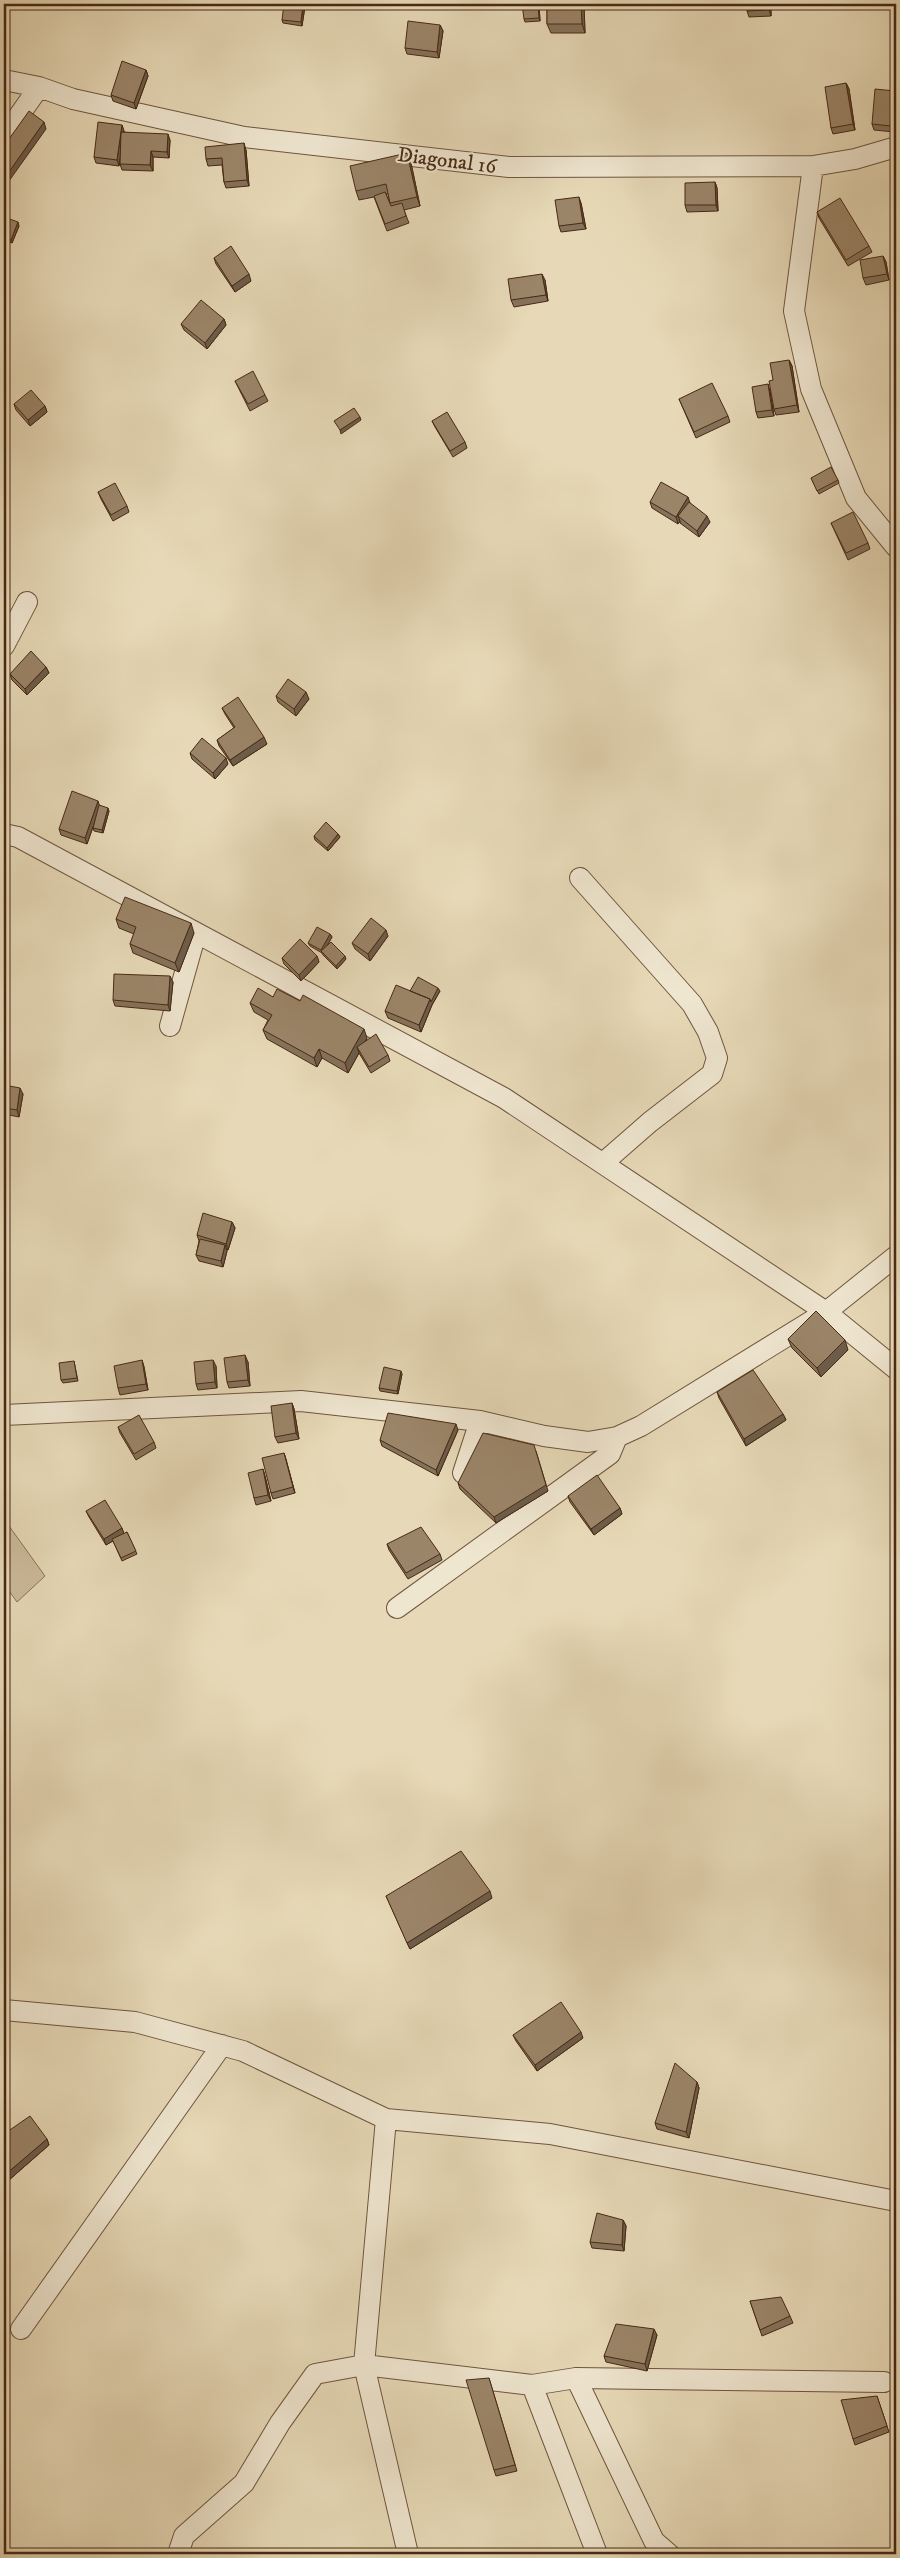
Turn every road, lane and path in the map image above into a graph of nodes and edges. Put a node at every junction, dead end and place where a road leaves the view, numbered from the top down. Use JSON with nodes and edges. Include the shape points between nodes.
{"nodes":[{"id":1,"x":4,"y":80,"type":"edge"},
{"id":2,"x":38,"y":87,"type":"junction"},
{"id":3,"x":4,"y":137,"type":"edge"},
{"id":4,"x":896,"y":147,"type":"edge"},
{"id":5,"x":813,"y":166,"type":"junction"},
{"id":6,"x":896,"y":547,"type":"edge"},
{"id":7,"x":27,"y":602,"type":"dead end"},
{"id":8,"x":4,"y":646,"type":"edge"},
{"id":9,"x":4,"y":834,"type":"edge"},
{"id":10,"x":580,"y":878,"type":"dead end"},
{"id":11,"x":196,"y":933,"type":"junction"},
{"id":12,"x":170,"y":1026,"type":"dead end"},
{"id":13,"x":603,"y":1163,"type":"junction"},
{"id":14,"x":896,"y":1256,"type":"edge"},
{"id":15,"x":826,"y":1312,"type":"junction"},
{"id":16,"x":896,"y":1369,"type":"edge"},
{"id":17,"x":4,"y":1415,"type":"edge"},
{"id":18,"x":480,"y":1421,"type":"junction"},
{"id":19,"x":617,"y":1437,"type":"junction"},
{"id":20,"x":463,"y":1473,"type":"edge"},
{"id":21,"x":396,"y":1608,"type":"dead end"},
{"id":22,"x":4,"y":2010,"type":"edge"},
{"id":23,"x":222,"y":2046,"type":"junction"},
{"id":24,"x":386,"y":2119,"type":"junction"},
{"id":25,"x":896,"y":2201,"type":"edge"},
{"id":26,"x":21,"y":2329,"type":"dead end"},
{"id":27,"x":364,"y":2365,"type":"junction"},
{"id":28,"x":576,"y":2378,"type":"junction"},
{"id":29,"x":884,"y":2382,"type":"dead end"},
{"id":30,"x":532,"y":2386,"type":"junction"},
{"id":31,"x":178,"y":2554,"type":"edge"},
{"id":32,"x":408,"y":2554,"type":"edge"},
{"id":33,"x":597,"y":2554,"type":"edge"},
{"id":34,"x":669,"y":2554,"type":"edge"}],
"edges":[{"from":1,"to":2,"type":"street","name":"Diagonal 16"},
{"from":2,"to":3,"type":"street"},
{"from":2,"to":5,"type":"street","name":"Diagonal 16","via":[[73,100],[244,137],[509,167]]},
{"from":4,"to":5,"type":"street","name":"Diagonal 16","via":[[855,159]]},
{"from":5,"to":6,"type":"street","via":[[794,310],[811,389],[856,498]]},
{"from":7,"to":8,"type":"street"},
{"from":9,"to":11,"type":"street","via":[[18,837]]},
{"from":10,"to":13,"type":"street","via":[[692,1004],[708,1032],[717,1058],[712,1074]]},
{"from":11,"to":12,"type":"street"},
{"from":11,"to":13,"type":"street","via":[[504,1098]]},
{"from":13,"to":15,"type":"street"},
{"from":14,"to":15,"type":"street"},
{"from":15,"to":16,"type":"street"},
{"from":15,"to":19,"type":"street","via":[[641,1426]]},
{"from":17,"to":18,"type":"street","via":[[301,1401]]},
{"from":18,"to":19,"type":"street","via":[[544,1436],[588,1442]]},
{"from":18,"to":20,"type":"street"},
{"from":19,"to":21,"type":"street","via":[[610,1454]]},
{"from":22,"to":23,"type":"street","via":[[135,2022]]},
{"from":23,"to":24,"type":"street","via":[[243,2051]]},
{"from":23,"to":26,"type":"street"},
{"from":24,"to":25,"type":"street","via":[[550,2134]]},
{"from":24,"to":27,"type":"street"},
{"from":27,"to":30,"type":"street"},
{"from":27,"to":31,"type":"street","via":[[315,2374],[280,2422],[244,2483],[184,2536]]},
{"from":27,"to":32,"type":"street"},
{"from":28,"to":29,"type":"street"},
{"from":28,"to":30,"type":"street"},
{"from":28,"to":34,"type":"street","via":[[654,2541]]},
{"from":30,"to":33,"type":"street"}]}
